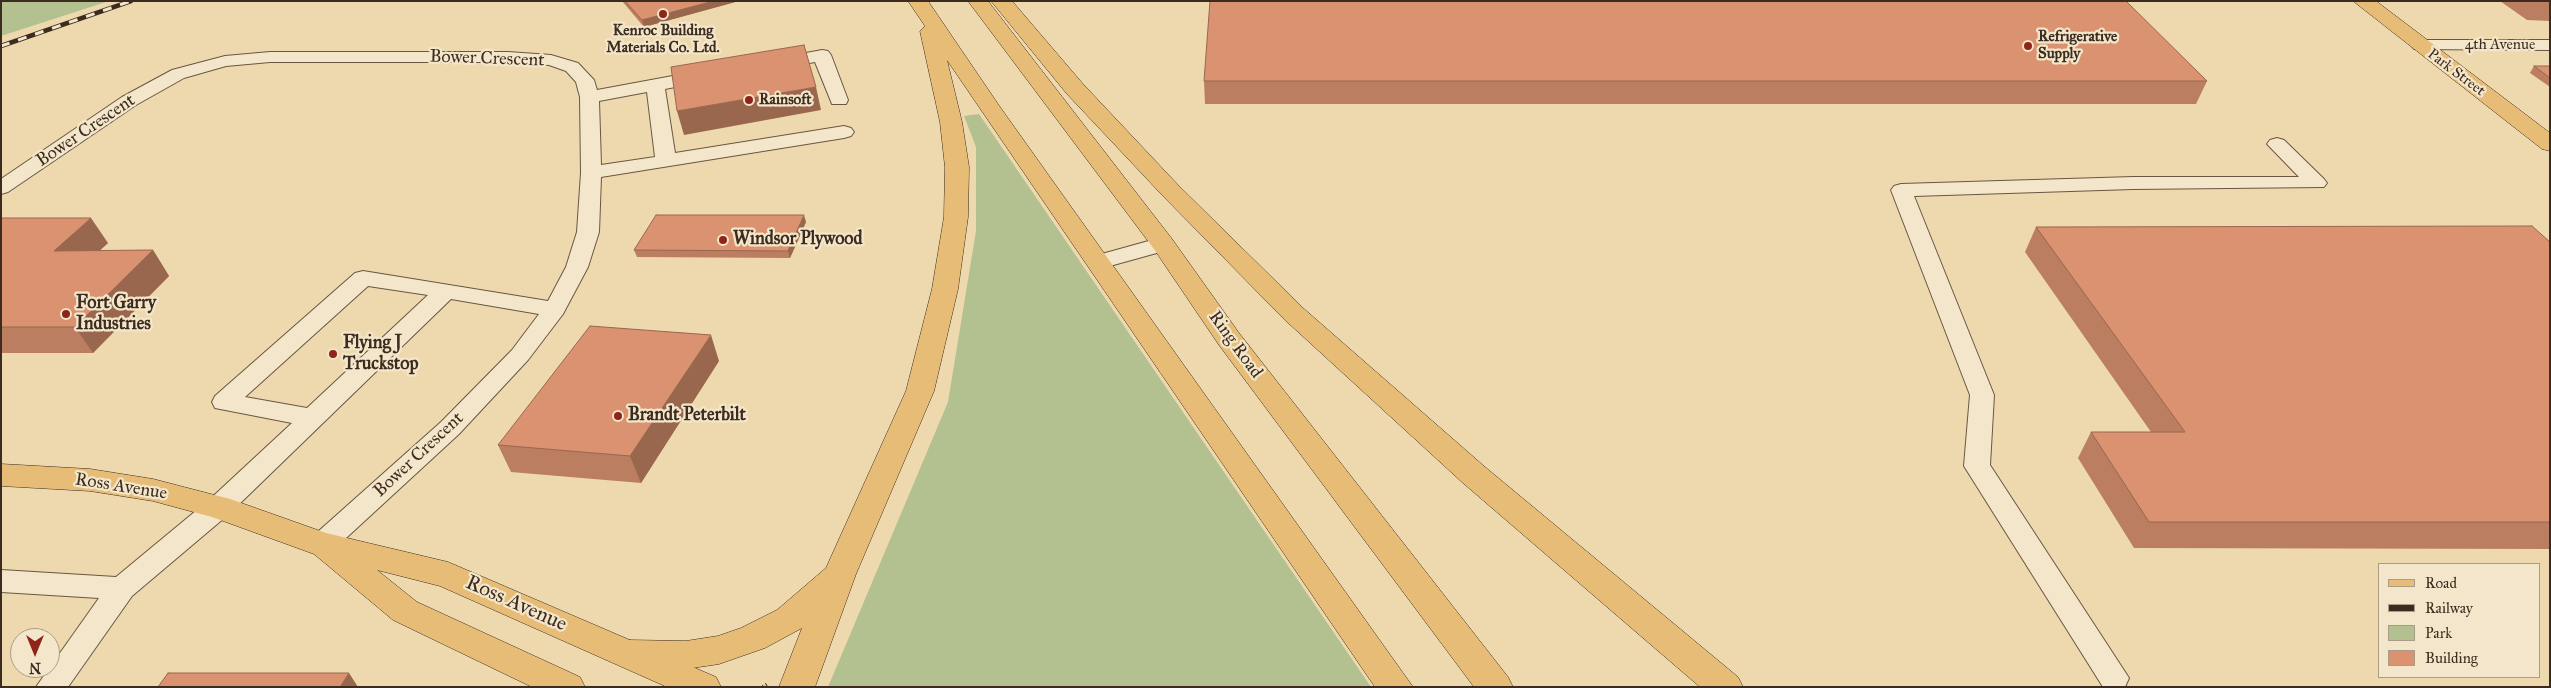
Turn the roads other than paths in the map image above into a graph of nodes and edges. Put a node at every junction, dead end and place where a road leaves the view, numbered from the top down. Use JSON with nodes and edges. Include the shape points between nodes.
{"nodes":[{"id":1,"x":978,"y":1,"type":"edge"},
{"id":2,"x":1001,"y":1,"type":"edge"},
{"id":3,"x":2363,"y":1,"type":"edge"},
{"id":4,"x":922,"y":8,"type":"edge"},
{"id":5,"x":2420,"y":45,"type":"junction"},
{"id":6,"x":2550,"y":45,"type":"edge"},
{"id":7,"x":757,"y":67,"type":"edge"},
{"id":8,"x":720,"y":74,"type":"edge"},
{"id":9,"x":655,"y":86,"type":"junction"},
{"id":10,"x":589,"y":97,"type":"junction"},
{"id":11,"x":839,"y":100,"type":"dead end"},
{"id":12,"x":844,"y":132,"type":"dead end"},
{"id":13,"x":2276,"y":144,"type":"dead end"},
{"id":14,"x":2550,"y":144,"type":"edge"},
{"id":15,"x":666,"y":161,"type":"junction"},
{"id":16,"x":591,"y":174,"type":"junction"},
{"id":17,"x":1,"y":188,"type":"edge"},
{"id":18,"x":1163,"y":244,"type":"junction"},
{"id":19,"x":1099,"y":262,"type":"junction"},
{"id":20,"x":444,"y":292,"type":"junction"},
{"id":21,"x":555,"y":309,"type":"junction"},
{"id":22,"x":314,"y":418,"type":"junction"},
{"id":23,"x":1,"y":475,"type":"edge"},
{"id":24,"x":220,"y":507,"type":"junction"},
{"id":25,"x":322,"y":544,"type":"junction"},
{"id":26,"x":840,"y":574,"type":"junction"},
{"id":27,"x":1,"y":581,"type":"edge"},
{"id":28,"x":122,"y":588,"type":"junction"},
{"id":29,"x":629,"y":654,"type":"junction"},
{"id":30,"x":2114,"y":678,"type":"dead end"},
{"id":31,"x":51,"y":687,"type":"edge"},
{"id":32,"x":567,"y":687,"type":"edge"},
{"id":33,"x":703,"y":687,"type":"edge"},
{"id":34,"x":797,"y":687,"type":"edge"},
{"id":35,"x":1395,"y":687,"type":"edge"},
{"id":36,"x":1495,"y":687,"type":"edge"},
{"id":37,"x":1725,"y":687,"type":"edge"}],
"edges":[{"from":1,"to":18,"type":"main road","name":"Ring Road"},
{"from":2,"to":37,"type":"main road","via":[[1075,89],[1171,192],[1294,314],[1474,475]]},
{"from":3,"to":5,"type":"main road","name":"Park Street"},
{"from":4,"to":19,"type":"main road"},
{"from":4,"to":26,"type":"main road","via":[[951,122],[957,167],[956,217],[945,290],[920,391]]},
{"from":5,"to":6,"type":"street","name":"4th Avenue"},
{"from":5,"to":14,"type":"main road","name":"Park Street"},
{"from":7,"to":11,"type":"street","via":[[822,55]]},
{"from":8,"to":9,"type":"street"},
{"from":9,"to":10,"type":"street"},
{"from":9,"to":15,"type":"street"},
{"from":10,"to":16,"type":"street","name":"Bower Crescent"},
{"from":10,"to":17,"type":"street","name":"Bower Crescent","via":[[585,80],[572,67],[551,60],[508,57],[270,57],[225,61],[178,74],[129,101]]},
{"from":12,"to":15,"type":"street"},
{"from":13,"to":30,"type":"street","via":[[2318,183],[2132,183],[1901,190],[1982,395],[1977,466]]},
{"from":15,"to":16,"type":"street"},
{"from":16,"to":21,"type":"street","name":"Bower Crescent","via":[[588,232],[577,267]]},
{"from":18,"to":19,"type":"street"},
{"from":18,"to":36,"type":"main road","name":"Ring Road","via":[[1229,339]]},
{"from":19,"to":35,"type":"main road"},
{"from":20,"to":21,"type":"street"},
{"from":20,"to":22,"type":"street"},
{"from":20,"to":22,"type":"street","via":[[363,278],[224,402]]},
{"from":21,"to":25,"type":"street","name":"Bower Crescent","via":[[520,355],[450,428]]},
{"from":22,"to":24,"type":"street"},
{"from":23,"to":24,"type":"main road","name":"Ross Avenue","via":[[90,480],[154,490]]},
{"from":24,"to":25,"type":"main road","name":"Ross Avenue"},
{"from":24,"to":28,"type":"street"},
{"from":25,"to":29,"type":"main road","name":"Ross Avenue","via":[[448,575]]},
{"from":25,"to":32,"type":"main road","name":"Ross Avenue","via":[[405,611]]},
{"from":26,"to":29,"type":"main road","via":[[789,620],[753,638],[719,650],[686,655]]},
{"from":26,"to":34,"type":"main road"},
{"from":27,"to":28,"type":"street"},
{"from":28,"to":31,"type":"street"},
{"from":29,"to":33,"type":"main road","name":"Ross Avenue"}]}
